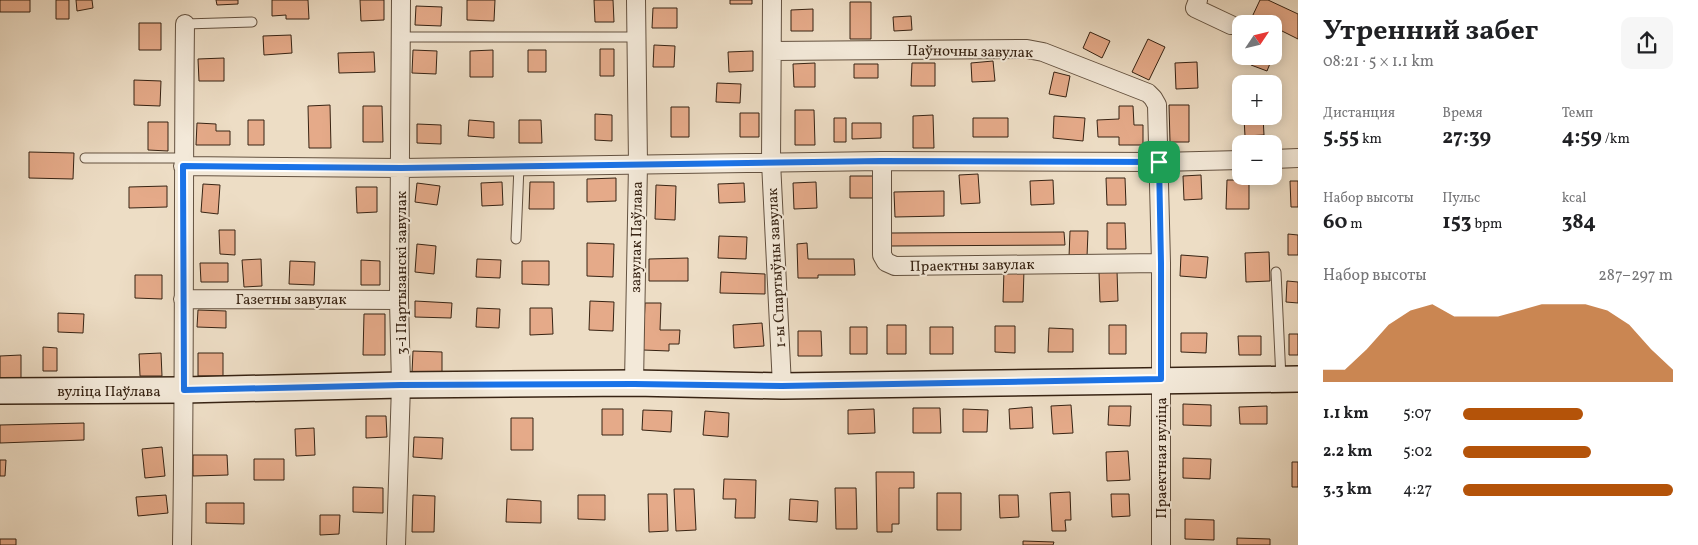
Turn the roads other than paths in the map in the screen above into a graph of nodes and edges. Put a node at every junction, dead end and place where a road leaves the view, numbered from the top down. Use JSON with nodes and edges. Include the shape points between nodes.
{"nodes":[{"id":1,"x":401,"y":0,"type":"edge"},
{"id":2,"x":636,"y":0,"type":"edge"},
{"id":3,"x":772,"y":0,"type":"edge"},
{"id":4,"x":1198,"y":0,"type":"edge"},
{"id":5,"x":252,"y":22,"type":"dead end"},
{"id":6,"x":185,"y":24,"type":"joint"},
{"id":7,"x":1231,"y":25,"type":"dead end"},
{"id":8,"x":401,"y":37,"type":"junction"},
{"id":9,"x":637,"y":37,"type":"junction"},
{"id":10,"x":772,"y":51,"type":"junction"},
{"id":11,"x":85,"y":158,"type":"dead end"},
{"id":12,"x":1298,"y":158,"type":"edge"},
{"id":13,"x":1282,"y":159,"type":"edge"},
{"id":14,"x":1232,"y":160,"type":"edge"},
{"id":15,"x":882,"y":161,"type":"junction"},
{"id":16,"x":184,"y":162,"type":"junction"},
{"id":17,"x":771,"y":162,"type":"junction"},
{"id":18,"x":1159,"y":162,"type":"junction"},
{"id":19,"x":638,"y":164,"type":"junction"},
{"id":20,"x":519,"y":166,"type":"junction"},
{"id":21,"x":401,"y":168,"type":"junction"},
{"id":22,"x":516,"y":239,"type":"dead end"},
{"id":23,"x":1161,"y":263,"type":"junction"},
{"id":24,"x":1276,"y":272,"type":"dead end"},
{"id":25,"x":184,"y":299,"type":"junction"},
{"id":26,"x":400,"y":300,"type":"junction"},
{"id":27,"x":1161,"y":379,"type":"junction"},
{"id":28,"x":1289,"y":379,"type":"edge"},
{"id":29,"x":634,"y":384,"type":"junction"},
{"id":30,"x":401,"y":385,"type":"junction"},
{"id":31,"x":782,"y":386,"type":"junction"},
{"id":32,"x":184,"y":390,"type":"junction"},
{"id":33,"x":0,"y":391,"type":"edge"},
{"id":34,"x":182,"y":545,"type":"edge"},
{"id":35,"x":396,"y":545,"type":"edge"},
{"id":36,"x":1161,"y":545,"type":"edge"}],
"edges":[{"from":1,"to":8,"type":"street","name":"3-і Партызанскі завулак"},
{"from":2,"to":9,"type":"street","name":"завулак Паўлава"},
{"from":3,"to":10,"type":"street","name":"1-ы Спартыўны завулак"},
{"from":4,"to":7,"type":"street","via":[[1195,8]]},
{"from":5,"to":6,"type":"lane"},
{"from":6,"to":16,"type":"street"},
{"from":8,"to":9,"type":"lane"},
{"from":8,"to":21,"type":"street","name":"3-і Партызанскі завулак"},
{"from":9,"to":19,"type":"street","name":"завулак Паўлава"},
{"from":10,"to":17,"type":"street","name":"1-ы Спартыўны завулак"},
{"from":10,"to":18,"type":"street","name":"Паўночны завулак","via":[[1027,49],[1043,52],[1148,93],[1157,105]]},
{"from":11,"to":16,"type":"lane"},
{"from":12,"to":13,"type":"street"},
{"from":14,"to":18,"type":"street"},
{"from":15,"to":17,"type":"street"},
{"from":15,"to":18,"type":"street"},
{"from":15,"to":23,"type":"street","name":"Праектны завулак","via":[[882,256],[895,266]]},
{"from":16,"to":21,"type":"street"},
{"from":16,"to":25,"type":"street"},
{"from":17,"to":19,"type":"street"},
{"from":17,"to":31,"type":"street","name":"1-ы Спартыўны завулак"},
{"from":18,"to":23,"type":"street","name":"Праектная вуліца"},
{"from":19,"to":20,"type":"street"},
{"from":19,"to":29,"type":"street","name":"завулак Паўлава"},
{"from":20,"to":21,"type":"street"},
{"from":20,"to":22,"type":"lane"},
{"from":21,"to":26,"type":"street","name":"3-і Партызанскі завулак"},
{"from":23,"to":27,"type":"street","name":"Праектная вуліца"},
{"from":24,"to":28,"type":"lane"},
{"from":25,"to":26,"type":"street","name":"Газетны завулак"},
{"from":25,"to":32,"type":"street"},
{"from":26,"to":30,"type":"street","name":"3-і Партызанскі завулак"},
{"from":27,"to":28,"type":"street","name":"вуліца Паўлава"},
{"from":27,"to":31,"type":"street","name":"вуліца Паўлава"},
{"from":27,"to":36,"type":"street","name":"Праектная вуліца"},
{"from":29,"to":30,"type":"street","name":"вуліца Паўлава"},
{"from":29,"to":31,"type":"street","name":"вуліца Паўлава"},
{"from":30,"to":32,"type":"street","name":"вуліца Паўлава"},
{"from":30,"to":35,"type":"street","name":"3-і Партызанскі завулак"},
{"from":32,"to":33,"type":"street","name":"вуліца Паўлава"},
{"from":32,"to":34,"type":"street"}]}
